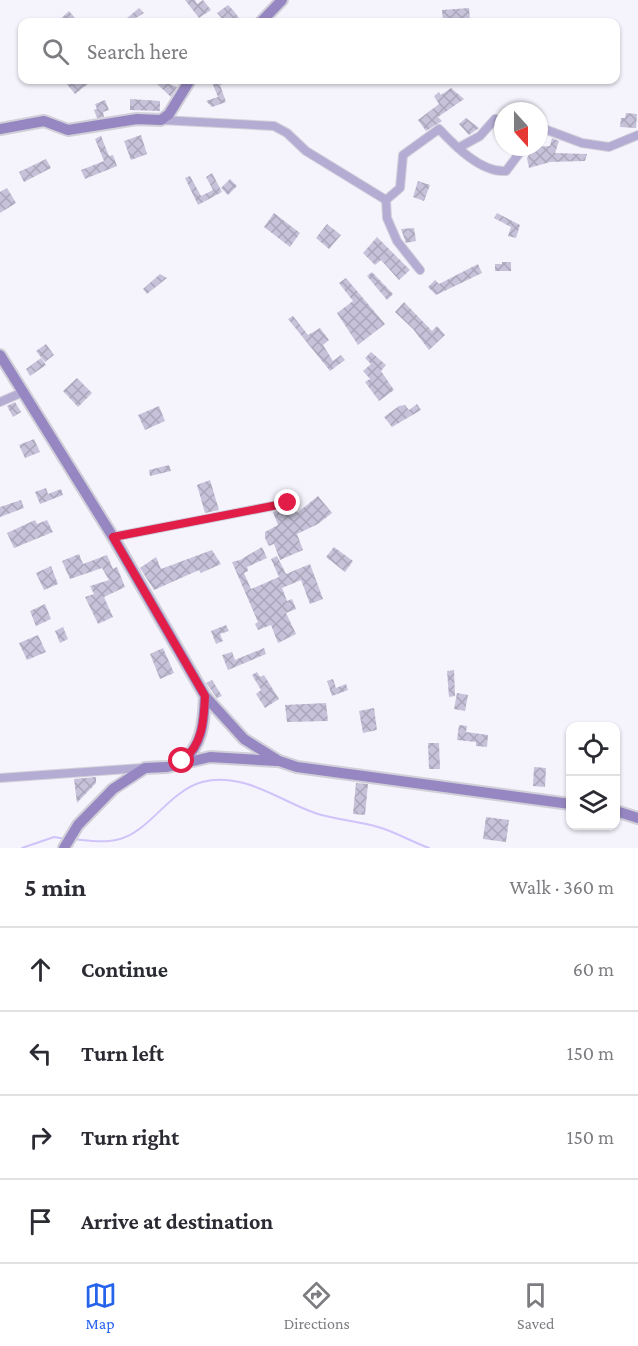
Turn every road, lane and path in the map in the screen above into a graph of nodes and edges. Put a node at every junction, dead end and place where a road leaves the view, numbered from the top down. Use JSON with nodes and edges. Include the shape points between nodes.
{"nodes":[{"id":1,"x":282,"y":0,"type":"edge"},
{"id":2,"x":265,"y":18,"type":"edge"},
{"id":3,"x":188,"y":84,"type":"edge"},
{"id":4,"x":160,"y":120,"type":"junction"},
{"id":5,"x":494,"y":120,"type":"edge"},
{"id":6,"x":0,"y":129,"type":"edge"},
{"id":7,"x":548,"y":130,"type":"edge"},
{"id":8,"x":638,"y":135,"type":"edge"},
{"id":9,"x":458,"y":148,"type":"junction"},
{"id":10,"x":517,"y":156,"type":"edge"},
{"id":11,"x":386,"y":200,"type":"junction"},
{"id":12,"x":420,"y":270,"type":"dead end"},
{"id":13,"x":0,"y":355,"type":"edge"},
{"id":14,"x":23,"y":392,"type":"junction"},
{"id":15,"x":0,"y":402,"type":"edge"},
{"id":16,"x":288,"y":503,"type":"dead end"},
{"id":17,"x":113,"y":537,"type":"junction"},
{"id":18,"x":205,"y":696,"type":"junction"},
{"id":19,"x":279,"y":761,"type":"junction"},
{"id":20,"x":167,"y":766,"type":"junction"},
{"id":21,"x":145,"y":768,"type":"junction"},
{"id":22,"x":0,"y":778,"type":"edge"},
{"id":23,"x":566,"y":803,"type":"edge"},
{"id":24,"x":620,"y":813,"type":"edge"},
{"id":25,"x":638,"y":818,"type":"edge"},
{"id":26,"x":64,"y":848,"type":"edge"}],
"edges":[{"from":1,"to":2,"type":"main road"},
{"from":3,"to":4,"type":"main road","via":[[169,114]]},
{"from":4,"to":6,"type":"main road","via":[[137,119],[68,130],[44,121]]},
{"from":4,"to":11,"type":"street","via":[[274,126],[306,151]]},
{"from":5,"to":9,"type":"street","via":[[480,136]]},
{"from":7,"to":8,"type":"street","via":[[582,143],[609,147]]},
{"from":9,"to":10,"type":"street","via":[[498,172],[506,171]]},
{"from":9,"to":11,"type":"street","via":[[439,129],[421,141],[403,155],[400,188]]},
{"from":11,"to":12,"type":"street","via":[[387,218],[397,241]]},
{"from":13,"to":14,"type":"main road"},
{"from":14,"to":15,"type":"street"},
{"from":14,"to":17,"type":"main road"},
{"from":16,"to":17,"type":"street"},
{"from":17,"to":18,"type":"main road"},
{"from":18,"to":19,"type":"main road","via":[[244,739]]},
{"from":18,"to":20,"type":"main road","via":[[204,724],[194,747],[182,761]]},
{"from":19,"to":20,"type":"main road","via":[[210,757]]},
{"from":19,"to":23,"type":"main road","via":[[316,770]]},
{"from":20,"to":21,"type":"main road"},
{"from":21,"to":22,"type":"street"},
{"from":21,"to":26,"type":"main road","via":[[113,789],[78,825]]},
{"from":24,"to":25,"type":"main road"}]}
